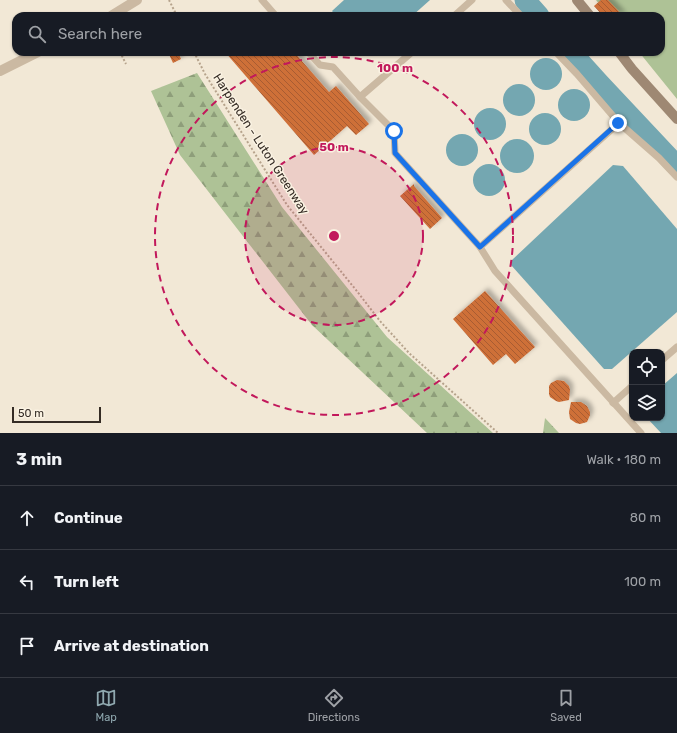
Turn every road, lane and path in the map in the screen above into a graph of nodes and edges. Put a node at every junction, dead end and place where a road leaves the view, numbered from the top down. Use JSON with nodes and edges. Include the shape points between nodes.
{"nodes":[{"id":1,"x":137,"y":0,"type":"edge"},
{"id":2,"x":169,"y":0,"type":"edge"},
{"id":3,"x":262,"y":0,"type":"edge"},
{"id":4,"x":472,"y":0,"type":"edge"},
{"id":5,"x":506,"y":0,"type":"edge"},
{"id":6,"x":577,"y":0,"type":"edge"},
{"id":7,"x":117,"y":12,"type":"edge"},
{"id":8,"x":175,"y":12,"type":"edge"},
{"id":9,"x":272,"y":12,"type":"edge"},
{"id":10,"x":458,"y":12,"type":"edge"},
{"id":11,"x":518,"y":12,"type":"edge"},
{"id":12,"x":587,"y":12,"type":"edge"},
{"id":13,"x":30,"y":56,"type":"edge"},
{"id":14,"x":122,"y":56,"type":"edge"},
{"id":15,"x":196,"y":56,"type":"edge"},
{"id":16,"x":312,"y":56,"type":"edge"},
{"id":17,"x":407,"y":56,"type":"edge"},
{"id":18,"x":560,"y":56,"type":"edge"},
{"id":19,"x":622,"y":56,"type":"edge"},
{"id":20,"x":126,"y":64,"type":"dead end"},
{"id":21,"x":0,"y":71,"type":"edge"},
{"id":22,"x":360,"y":97,"type":"junction"},
{"id":23,"x":677,"y":119,"type":"edge"},
{"id":24,"x":618,"y":123,"type":"junction"},
{"id":25,"x":677,"y":177,"type":"edge"},
{"id":26,"x":480,"y":247,"type":"junction"},
{"id":27,"x":677,"y":347,"type":"edge"},
{"id":28,"x":665,"y":357,"type":"edge"},
{"id":29,"x":629,"y":389,"type":"edge"},
{"id":30,"x":614,"y":403,"type":"junction"},
{"id":31,"x":498,"y":433,"type":"edge"},
{"id":32,"x":641,"y":433,"type":"edge"}],
"edges":[{"from":1,"to":7,"type":"street"},
{"from":2,"to":8,"type":"path"},
{"from":3,"to":9,"type":"lane"},
{"from":4,"to":10,"type":"lane"},
{"from":5,"to":11,"type":"lane"},
{"from":6,"to":12,"type":"main road"},
{"from":13,"to":21,"type":"street"},
{"from":14,"to":20,"type":"path"},
{"from":15,"to":31,"type":"path","name":"Harpenden - Luton Greenway","via":[[287,205],[380,321],[409,353]]},
{"from":16,"to":22,"type":"lane","via":[[320,65],[333,67]]},
{"from":17,"to":22,"type":"lane"},
{"from":18,"to":24,"type":"lane"},
{"from":19,"to":23,"type":"main road"},
{"from":22,"to":26,"type":"lane","via":[[394,131],[395,153]]},
{"from":24,"to":25,"type":"lane"},
{"from":24,"to":26,"type":"lane"},
{"from":26,"to":30,"type":"lane","via":[[495,271]]},
{"from":27,"to":28,"type":"lane"},
{"from":29,"to":30,"type":"lane"},
{"from":30,"to":32,"type":"lane"}]}
